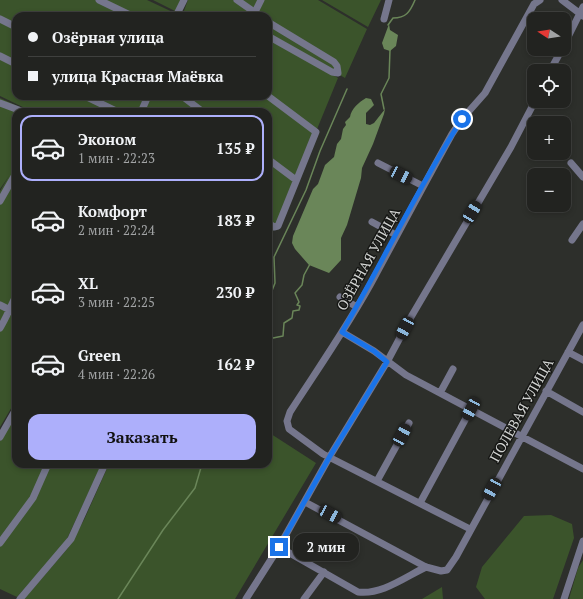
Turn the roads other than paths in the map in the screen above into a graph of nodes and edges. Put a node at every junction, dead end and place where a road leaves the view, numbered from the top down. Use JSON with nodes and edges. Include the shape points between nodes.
{"nodes":[{"id":1,"x":99,"y":0,"type":"edge"},
{"id":2,"x":184,"y":0,"type":"edge"},
{"id":3,"x":237,"y":0,"type":"edge"},
{"id":4,"x":261,"y":0,"type":"edge"},
{"id":5,"x":389,"y":0,"type":"edge"},
{"id":6,"x":540,"y":0,"type":"edge"},
{"id":7,"x":562,"y":0,"type":"edge"},
{"id":8,"x":124,"y":12,"type":"edge"},
{"id":9,"x":178,"y":12,"type":"edge"},
{"id":10,"x":254,"y":12,"type":"edge"},
{"id":11,"x":258,"y":12,"type":"edge"},
{"id":12,"x":582,"y":12,"type":"edge"},
{"id":13,"x":384,"y":18,"type":"dead end"},
{"id":14,"x":0,"y":19,"type":"edge"},
{"id":15,"x":272,"y":24,"type":"edge"},
{"id":16,"x":12,"y":25,"type":"edge"},
{"id":17,"x":571,"y":32,"type":"edge"},
{"id":18,"x":272,"y":38,"type":"edge"},
{"id":19,"x":0,"y":56,"type":"edge"},
{"id":20,"x":12,"y":62,"type":"edge"},
{"id":21,"x":272,"y":99,"type":"edge"},
{"id":22,"x":93,"y":100,"type":"edge"},
{"id":23,"x":187,"y":100,"type":"edge"},
{"id":24,"x":0,"y":103,"type":"edge"},
{"id":25,"x":13,"y":108,"type":"edge"},
{"id":26,"x":110,"y":108,"type":"edge"},
{"id":27,"x":198,"y":108,"type":"edge"},
{"id":28,"x":531,"y":108,"type":"edge"},
{"id":29,"x":272,"y":162,"type":"edge"},
{"id":30,"x":378,"y":163,"type":"dead end"},
{"id":31,"x":571,"y":163,"type":"dead end"},
{"id":32,"x":583,"y":177,"type":"edge"},
{"id":33,"x":12,"y":179,"type":"edge"},
{"id":34,"x":296,"y":180,"type":"junction"},
{"id":35,"x":423,"y":186,"type":"junction"},
{"id":36,"x":0,"y":201,"type":"edge"},
{"id":37,"x":372,"y":222,"type":"dead end"},
{"id":38,"x":583,"y":224,"type":"edge"},
{"id":39,"x":272,"y":226,"type":"edge"},
{"id":40,"x":396,"y":235,"type":"junction"},
{"id":41,"x":572,"y":240,"type":"dead end"},
{"id":42,"x":340,"y":297,"type":"dead end"},
{"id":43,"x":0,"y":305,"type":"edge"},
{"id":44,"x":357,"y":307,"type":"junction"},
{"id":45,"x":12,"y":311,"type":"edge"},
{"id":46,"x":12,"y":312,"type":"edge"},
{"id":47,"x":583,"y":325,"type":"edge"},
{"id":48,"x":0,"y":328,"type":"edge"},
{"id":49,"x":342,"y":332,"type":"junction"},
{"id":50,"x":568,"y":352,"type":"junction"},
{"id":51,"x":583,"y":360,"type":"edge"},
{"id":52,"x":387,"y":362,"type":"junction"},
{"id":53,"x":453,"y":369,"type":"dead end"},
{"id":54,"x":546,"y":391,"type":"junction"},
{"id":55,"x":440,"y":393,"type":"junction"},
{"id":56,"x":471,"y":409,"type":"junction"},
{"id":57,"x":583,"y":412,"type":"edge"},
{"id":58,"x":12,"y":416,"type":"edge"},
{"id":59,"x":408,"y":423,"type":"dead end"},
{"id":60,"x":522,"y":436,"type":"junction"},
{"id":61,"x":0,"y":437,"type":"edge"},
{"id":62,"x":330,"y":456,"type":"junction"},
{"id":63,"x":46,"y":468,"type":"edge"},
{"id":64,"x":103,"y":468,"type":"edge"},
{"id":65,"x":583,"y":469,"type":"edge"},
{"id":66,"x":377,"y":481,"type":"junction"},
{"id":67,"x":305,"y":502,"type":"junction"},
{"id":68,"x":420,"y":503,"type":"junction"},
{"id":69,"x":470,"y":530,"type":"junction"},
{"id":70,"x":583,"y":541,"type":"edge"},
{"id":71,"x":0,"y":543,"type":"edge"},
{"id":72,"x":279,"y":547,"type":"junction"},
{"id":73,"x":426,"y":567,"type":"junction"},
{"id":74,"x":324,"y":572,"type":"junction"},
{"id":75,"x":20,"y":599,"type":"edge"},
{"id":76,"x":246,"y":599,"type":"edge"},
{"id":77,"x":304,"y":599,"type":"edge"},
{"id":78,"x":564,"y":599,"type":"edge"}],
"edges":[{"from":1,"to":8,"type":"street"},
{"from":2,"to":9,"type":"street"},
{"from":3,"to":10,"type":"street"},
{"from":4,"to":11,"type":"street"},
{"from":5,"to":13,"type":"street"},
{"from":6,"to":35,"type":"street","name":"ОЗЁРНАЯ УЛИЦА","via":[[534,4],[485,93],[462,119]]},
{"from":7,"to":12,"type":"street"},
{"from":12,"to":17,"type":"street"},
{"from":14,"to":16,"type":"street"},
{"from":15,"to":18,"type":"street","via":[[334,62],[338,66],[338,73]]},
{"from":19,"to":20,"type":"street"},
{"from":21,"to":34,"type":"street","via":[[316,132]]},
{"from":22,"to":26,"type":"street"},
{"from":23,"to":27,"type":"street"},
{"from":24,"to":25,"type":"street"},
{"from":28,"to":52,"type":"street"},
{"from":29,"to":34,"type":"street"},
{"from":30,"to":35,"type":"street"},
{"from":31,"to":32,"type":"street"},
{"from":33,"to":36,"type":"street"},
{"from":34,"to":39,"type":"street","via":[[278,226]]},
{"from":35,"to":40,"type":"street","name":"ОЗЁРНАЯ УЛИЦА"},
{"from":37,"to":40,"type":"street"},
{"from":38,"to":41,"type":"street"},
{"from":40,"to":44,"type":"street","name":"ОЗЁРНАЯ УЛИЦА"},
{"from":42,"to":44,"type":"street"},
{"from":43,"to":45,"type":"street"},
{"from":44,"to":49,"type":"street","name":"ОЗЁРНАЯ УЛИЦА"},
{"from":46,"to":48,"type":"street"},
{"from":47,"to":50,"type":"street","name":"ПОЛЕВАЯ УЛИЦА"},
{"from":49,"to":52,"type":"street"},
{"from":49,"to":62,"type":"street","name":"ОЗЁРНАЯ УЛИЦА","via":[[287,420],[289,429],[294,434]]},
{"from":50,"to":51,"type":"street"},
{"from":50,"to":54,"type":"street","name":"ПОЛЕВАЯ УЛИЦА"},
{"from":52,"to":55,"type":"street"},
{"from":52,"to":62,"type":"street"},
{"from":53,"to":55,"type":"street"},
{"from":54,"to":57,"type":"street"},
{"from":54,"to":60,"type":"street","name":"ПОЛЕВАЯ УЛИЦА"},
{"from":55,"to":56,"type":"street"},
{"from":56,"to":60,"type":"street"},
{"from":56,"to":68,"type":"street"},
{"from":58,"to":61,"type":"street"},
{"from":59,"to":66,"type":"street"},
{"from":60,"to":65,"type":"street"},
{"from":60,"to":69,"type":"street","name":"ПОЛЕВАЯ УЛИЦА"},
{"from":62,"to":66,"type":"street"},
{"from":62,"to":67,"type":"street"},
{"from":63,"to":71,"type":"street","via":[[33,498]]},
{"from":64,"to":75,"type":"street","via":[[71,539]]},
{"from":66,"to":68,"type":"street"},
{"from":67,"to":72,"type":"street"},
{"from":67,"to":73,"type":"street"},
{"from":68,"to":69,"type":"street"},
{"from":69,"to":73,"type":"street","name":"ПОЛЕВАЯ УЛИЦА","via":[[447,570]]},
{"from":70,"to":78,"type":"street"},
{"from":72,"to":74,"type":"street"},
{"from":72,"to":76,"type":"street"},
{"from":73,"to":74,"type":"street","via":[[386,588],[365,593],[358,592]]},
{"from":74,"to":77,"type":"street"}]}
